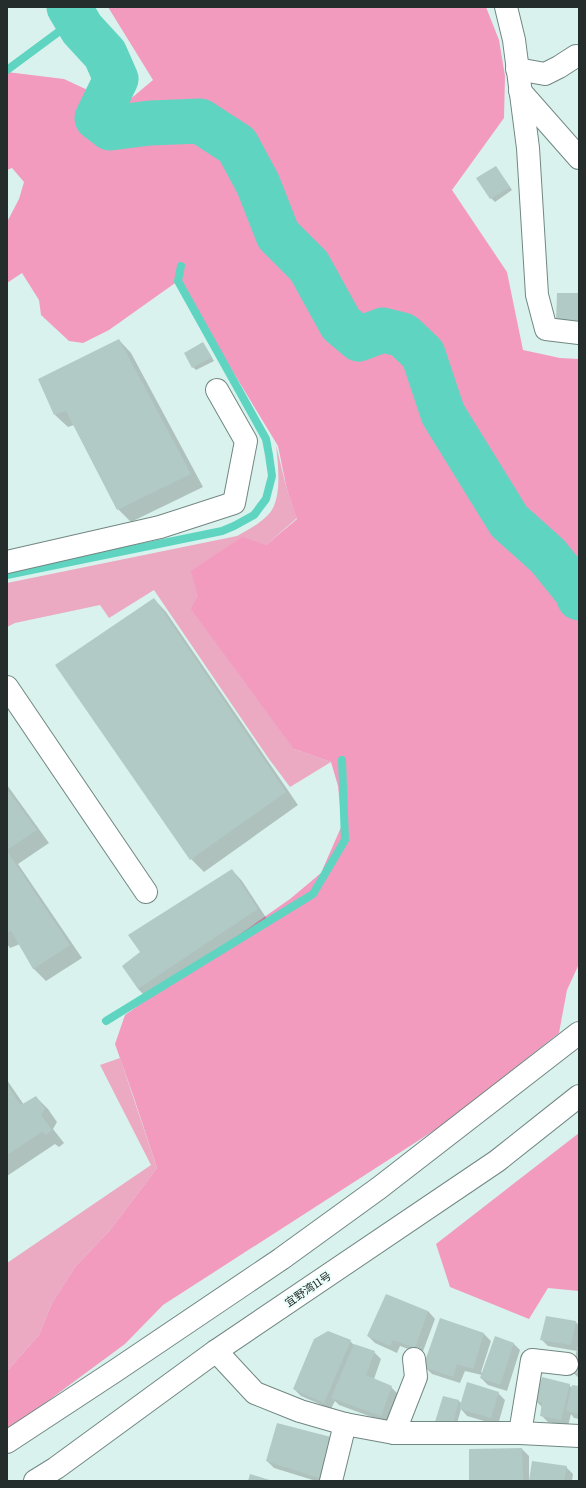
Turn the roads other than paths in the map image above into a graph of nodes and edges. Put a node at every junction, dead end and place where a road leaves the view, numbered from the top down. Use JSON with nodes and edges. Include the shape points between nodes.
{"nodes":[{"id":1,"x":506,"y":7,"type":"edge"},
{"id":2,"x":576,"y":56,"type":"dead end"},
{"id":3,"x":517,"y":69,"type":"junction"},
{"id":4,"x":520,"y":91,"type":"junction"},
{"id":5,"x":579,"y":158,"type":"edge"},
{"id":6,"x":579,"y":333,"type":"edge"},
{"id":7,"x":217,"y":390,"type":"dead end"},
{"id":8,"x":7,"y":562,"type":"edge"},
{"id":9,"x":7,"y":687,"type":"edge"},
{"id":10,"x":146,"y":892,"type":"dead end"},
{"id":11,"x":579,"y":1033,"type":"edge"},
{"id":12,"x":579,"y":1096,"type":"edge"},
{"id":13,"x":216,"y":1351,"type":"junction"},
{"id":14,"x":414,"y":1359,"type":"dead end"},
{"id":15,"x":566,"y":1364,"type":"dead end"},
{"id":16,"x":345,"y":1424,"type":"junction"},
{"id":17,"x":394,"y":1433,"type":"junction"},
{"id":18,"x":520,"y":1433,"type":"junction"},
{"id":19,"x":579,"y":1436,"type":"edge"},
{"id":20,"x":7,"y":1442,"type":"edge"},
{"id":21,"x":35,"y":1481,"type":"edge"},
{"id":22,"x":331,"y":1481,"type":"edge"}],
"edges":[{"from":1,"to":3,"type":"street","via":[[514,40]]},
{"from":2,"to":3,"type":"street","via":[[545,74]]},
{"from":3,"to":4,"type":"street"},
{"from":4,"to":5,"type":"street"},
{"from":4,"to":6,"type":"street","via":[[528,148],[537,295],[546,330]]},
{"from":7,"to":8,"type":"street","via":[[246,441],[234,503],[160,527]]},
{"from":9,"to":10,"type":"street"},
{"from":11,"to":20,"type":"street","via":[[380,1188],[281,1259]]},
{"from":12,"to":13,"type":"street","name":"宜野湾11号","via":[[497,1162]]},
{"from":13,"to":16,"type":"street","via":[[254,1393],[300,1411]]},
{"from":13,"to":21,"type":"street","name":"宜野湾11号"},
{"from":14,"to":17,"type":"street","via":[[416,1376]]},
{"from":15,"to":18,"type":"street","via":[[532,1360]]},
{"from":16,"to":17,"type":"street"},
{"from":16,"to":22,"type":"street"},
{"from":17,"to":18,"type":"street"},
{"from":18,"to":19,"type":"street"}]}
